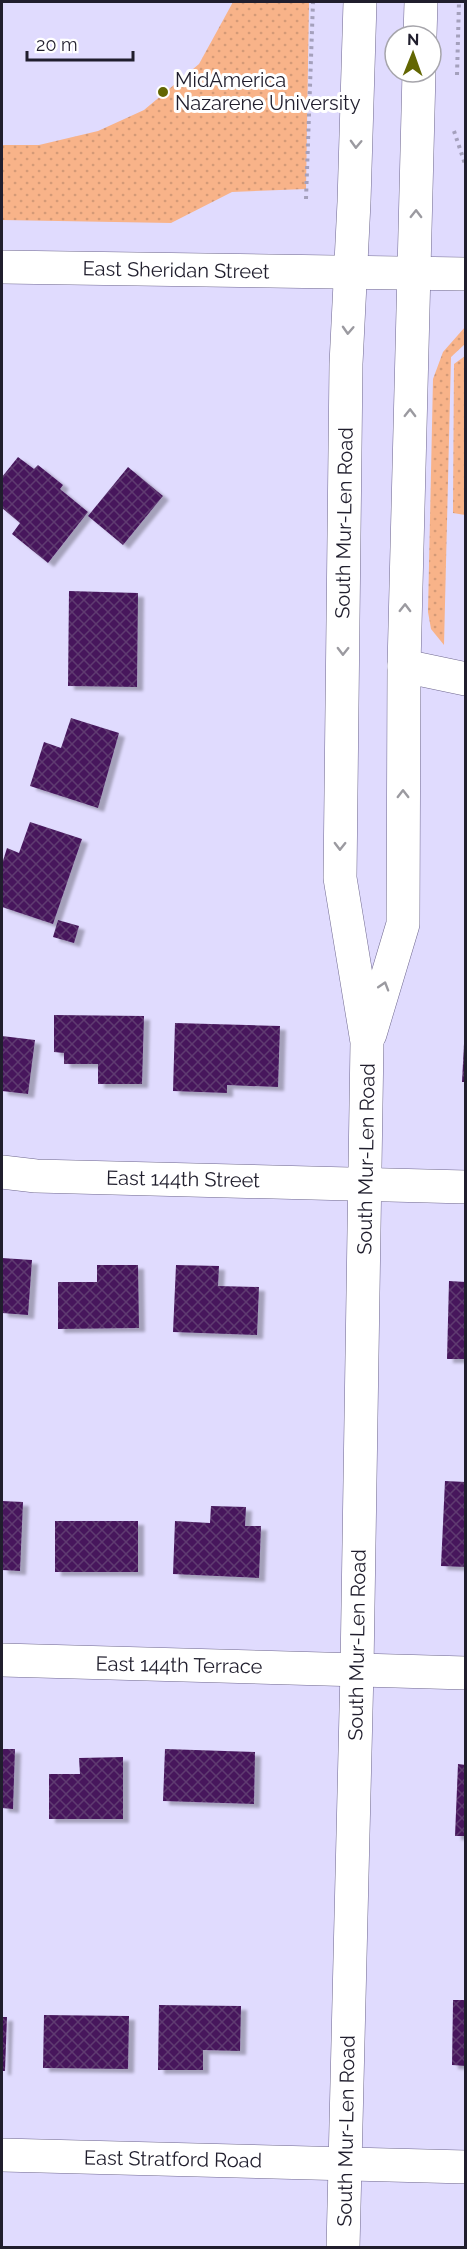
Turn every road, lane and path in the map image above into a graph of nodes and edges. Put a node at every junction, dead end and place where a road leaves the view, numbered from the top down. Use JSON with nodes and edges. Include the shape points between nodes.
{"nodes":[{"id":1,"x":313,"y":2,"type":"edge"},
{"id":2,"x":360,"y":2,"type":"edge"},
{"id":3,"x":421,"y":2,"type":"edge"},
{"id":4,"x":459,"y":2,"type":"edge"},
{"id":5,"x":420,"y":24,"type":"edge"},
{"id":6,"x":419,"y":84,"type":"edge"},
{"id":7,"x":456,"y":84,"type":"dead end"},
{"id":8,"x":455,"y":119,"type":"dead end"},
{"id":9,"x":465,"y":167,"type":"edge"},
{"id":10,"x":306,"y":199,"type":"dead end"},
{"id":11,"x":2,"y":267,"type":"edge"},
{"id":12,"x":350,"y":272,"type":"junction"},
{"id":13,"x":416,"y":273,"type":"junction"},
{"id":14,"x":465,"y":274,"type":"edge"},
{"id":15,"x":404,"y":666,"type":"junction"},
{"id":16,"x":465,"y":679,"type":"edge"},
{"id":17,"x":367,"y":1042,"type":"junction"},
{"id":18,"x":2,"y":1172,"type":"edge"},
{"id":19,"x":365,"y":1183,"type":"junction"},
{"id":20,"x":465,"y":1187,"type":"edge"},
{"id":21,"x":2,"y":1660,"type":"edge"},
{"id":22,"x":357,"y":1669,"type":"junction"},
{"id":23,"x":465,"y":1673,"type":"edge"},
{"id":24,"x":2,"y":2155,"type":"edge"},
{"id":25,"x":345,"y":2162,"type":"junction"},
{"id":26,"x":465,"y":2167,"type":"edge"},
{"id":27,"x":343,"y":2247,"type":"edge"}],
"edges":[{"from":1,"to":10,"type":"path"},
{"from":2,"to":12,"type":"main road","name":"South Mur-Len Road","one_way":true},
{"from":3,"to":5,"type":"main road"},
{"from":4,"to":7,"type":"path"},
{"from":13,"to":6,"type":"main road","name":"South Mur-Len Road","one_way":true},
{"from":8,"to":9,"type":"path","via":[[454,131]]},
{"from":11,"to":12,"type":"main road","name":"East Sheridan Street"},
{"from":12,"to":13,"type":"main road","name":"East Sheridan Street"},
{"from":12,"to":17,"type":"main road","name":"South Mur-Len Road","one_way":true,"via":[[340,878]]},
{"from":13,"to":14,"type":"main road","name":"East Sheridan Street"},
{"from":15,"to":13,"type":"main road","name":"South Mur-Len Road","one_way":true},
{"from":15,"to":16,"type":"main road"},
{"from":17,"to":15,"type":"main road","name":"South Mur-Len Road","one_way":true,"via":[[403,924]]},
{"from":17,"to":19,"type":"main road","name":"South Mur-Len Road"},
{"from":18,"to":19,"type":"main road","name":"East 144th Street"},
{"from":19,"to":20,"type":"main road","name":"East 144th Street"},
{"from":19,"to":22,"type":"main road","name":"South Mur-Len Road"},
{"from":21,"to":22,"type":"main road","name":"East 144th Terrace"},
{"from":22,"to":23,"type":"main road","name":"East 144th Terrace"},
{"from":22,"to":25,"type":"main road","name":"South Mur-Len Road"},
{"from":24,"to":25,"type":"main road","name":"East Stratford Road"},
{"from":25,"to":26,"type":"main road","name":"East Stratford Road"},
{"from":25,"to":27,"type":"main road","name":"South Mur-Len Road"}]}
